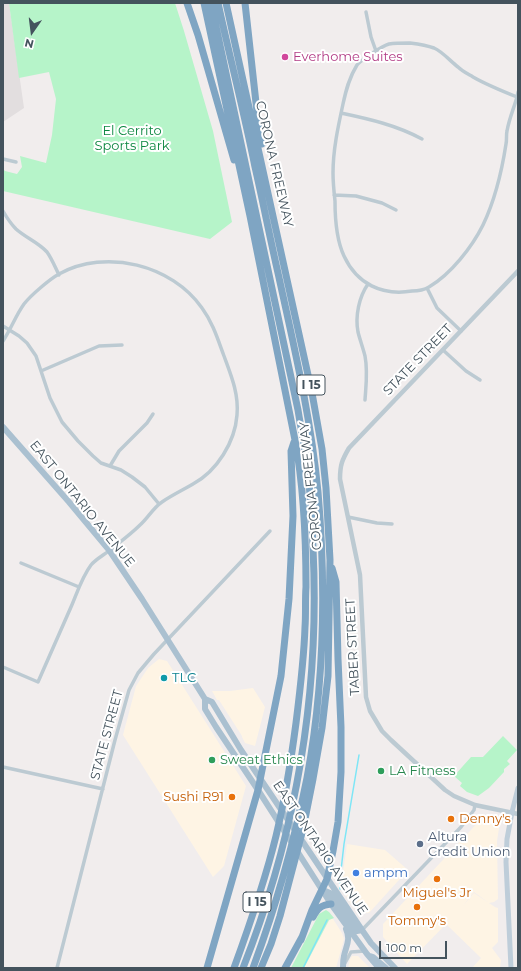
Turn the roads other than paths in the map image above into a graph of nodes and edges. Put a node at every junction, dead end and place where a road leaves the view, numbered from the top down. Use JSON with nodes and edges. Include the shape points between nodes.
{"nodes":[{"id":1,"x":187,"y":3,"type":"edge"},
{"id":2,"x":204,"y":3,"type":"edge"},
{"id":3,"x":211,"y":3,"type":"edge"},
{"id":4,"x":218,"y":3,"type":"edge"},
{"id":5,"x":225,"y":3,"type":"edge"},
{"id":6,"x":245,"y":3,"type":"edge"},
{"id":7,"x":366,"y":12,"type":"dead end"},
{"id":8,"x":376,"y":51,"type":"junction"},
{"id":9,"x":236,"y":78,"type":"junction"},
{"id":10,"x":518,"y":92,"type":"edge"},
{"id":11,"x":517,"y":97,"type":"edge"},
{"id":12,"x":341,"y":113,"type":"junction"},
{"id":13,"x":422,"y":139,"type":"dead end"},
{"id":14,"x":3,"y":159,"type":"edge"},
{"id":15,"x":16,"y":162,"type":"dead end"},
{"id":16,"x":334,"y":195,"type":"junction"},
{"id":17,"x":396,"y":210,"type":"dead end"},
{"id":18,"x":3,"y":211,"type":"edge"},
{"id":19,"x":273,"y":213,"type":"junction"},
{"id":20,"x":250,"y":216,"type":"junction"},
{"id":21,"x":518,"y":271,"type":"edge"},
{"id":22,"x":59,"y":274,"type":"junction"},
{"id":23,"x":368,"y":284,"type":"junction"},
{"id":24,"x":427,"y":288,"type":"junction"},
{"id":25,"x":3,"y":326,"type":"edge"},
{"id":26,"x":10,"y":330,"type":"junction"},
{"id":27,"x":461,"y":331,"type":"junction"},
{"id":28,"x":3,"y":341,"type":"edge"},
{"id":29,"x":122,"y":345,"type":"dead end"},
{"id":30,"x":443,"y":350,"type":"junction"},
{"id":31,"x":41,"y":371,"type":"junction"},
{"id":32,"x":480,"y":380,"type":"dead end"},
{"id":33,"x":365,"y":400,"type":"dead end"},
{"id":34,"x":153,"y":414,"type":"dead end"},
{"id":35,"x":3,"y":427,"type":"edge"},
{"id":36,"x":295,"y":440,"type":"junction"},
{"id":37,"x":110,"y":466,"type":"junction"},
{"id":38,"x":340,"y":468,"type":"joint"},
{"id":39,"x":159,"y":504,"type":"junction"},
{"id":40,"x":348,"y":517,"type":"junction"},
{"id":41,"x":392,"y":524,"type":"dead end"},
{"id":42,"x":270,"y":531,"type":"dead end"},
{"id":43,"x":109,"y":550,"type":"junction"},
{"id":44,"x":330,"y":560,"type":"junction"},
{"id":45,"x":21,"y":562,"type":"dead end"},
{"id":46,"x":79,"y":587,"type":"junction"},
{"id":47,"x":167,"y":640,"type":"junction"},
{"id":48,"x":3,"y":667,"type":"edge"},
{"id":49,"x":205,"y":699,"type":"junction"},
{"id":50,"x":216,"y":727,"type":"junction"},
{"id":51,"x":235,"y":740,"type":"junction"},
{"id":52,"x":3,"y":767,"type":"edge"},
{"id":53,"x":260,"y":778,"type":"junction"},
{"id":54,"x":518,"y":788,"type":"edge"},
{"id":55,"x":103,"y":790,"type":"junction"},
{"id":56,"x":258,"y":790,"type":"junction"},
{"id":57,"x":475,"y":805,"type":"junction"},
{"id":58,"x":512,"y":812,"type":"junction"},
{"id":59,"x":518,"y":814,"type":"edge"},
{"id":60,"x":327,"y":879,"type":"junction"},
{"id":61,"x":322,"y":890,"type":"junction"},
{"id":62,"x":331,"y":904,"type":"junction"},
{"id":63,"x":340,"y":917,"type":"junction"},
{"id":64,"x":362,"y":930,"type":"junction"},
{"id":65,"x":301,"y":940,"type":"junction"},
{"id":66,"x":366,"y":953,"type":"junction"},
{"id":67,"x":57,"y":968,"type":"edge"},
{"id":68,"x":207,"y":968,"type":"edge"},
{"id":69,"x":234,"y":968,"type":"edge"},
{"id":70,"x":244,"y":968,"type":"edge"},
{"id":71,"x":253,"y":968,"type":"edge"},
{"id":72,"x":261,"y":968,"type":"edge"},
{"id":73,"x":285,"y":968,"type":"edge"},
{"id":74,"x":343,"y":968,"type":"edge"},
{"id":75,"x":379,"y":968,"type":"edge"},
{"id":76,"x":386,"y":968,"type":"edge"},
{"id":77,"x":395,"y":968,"type":"edge"},
{"id":78,"x":512,"y":968,"type":"edge"}],
"edges":[{"from":1,"to":20,"type":"highway"},
{"from":2,"to":20,"type":"highway","name":"CORONA FREEWAY","number":"I 15"},
{"from":3,"to":70,"type":"highway","via":[[298,410],[308,467],[314,568],[313,653],[299,772],[283,846],[260,925]]},
{"from":4,"to":9,"type":"highway"},
{"from":5,"to":9,"type":"highway"},
{"from":5,"to":19,"type":"highway","name":"CORONA FREEWAY","number":"I 15"},
{"from":6,"to":19,"type":"highway","via":[[258,121]]},
{"from":7,"to":8,"type":"street","via":[[370,37]]},
{"from":8,"to":11,"type":"street","via":[[389,44],[404,43],[434,48],[472,76]]},
{"from":8,"to":12,"type":"street","via":[[358,64],[348,82]]},
{"from":9,"to":71,"type":"highway","via":[[300,372],[318,491],[322,555],[319,677],[307,775],[289,855],[268,928]]},
{"from":10,"to":11,"type":"street"},
{"from":11,"to":24,"type":"street","via":[[490,209],[482,226],[456,263]]},
{"from":12,"to":13,"type":"street","via":[[372,120]]},
{"from":12,"to":16,"type":"street","via":[[334,150]]},
{"from":14,"to":15,"type":"street"},
{"from":16,"to":17,"type":"street","via":[[356,196]]},
{"from":16,"to":23,"type":"street","via":[[336,222],[343,255],[352,270]]},
{"from":18,"to":22,"type":"street","via":[[17,230],[47,252]]},
{"from":19,"to":44,"type":"highway","name":"CORONA FREEWAY","number":"I 15","via":[[322,449]]},
{"from":20,"to":36,"type":"highway","name":"CORONA FREEWAY","number":"I 15"},
{"from":21,"to":27,"type":"street","name":"STATE STREET"},
{"from":22,"to":26,"type":"street","via":[[24,304]]},
{"from":22,"to":39,"type":"street","via":[[83,265],[98,263],[116,262],[150,268],[180,284],[202,308],[213,327],[234,382],[237,415],[233,432],[227,448],[208,474]]},
{"from":23,"to":24,"type":"street","via":[[379,290],[391,292]]},
{"from":23,"to":33,"type":"street","via":[[359,302],[357,316],[367,375]]},
{"from":24,"to":27,"type":"street","via":[[437,308]]},
{"from":25,"to":26,"type":"street"},
{"from":26,"to":28,"type":"street"},
{"from":26,"to":31,"type":"street","via":[[27,343],[36,356]]},
{"from":27,"to":30,"type":"street","name":"STATE STREET"},
{"from":29,"to":31,"type":"street","via":[[99,346]]},
{"from":30,"to":32,"type":"street"},
{"from":30,"to":38,"type":"street","name":"STATE STREET","via":[[349,448]]},
{"from":31,"to":37,"type":"street","via":[[62,422],[93,456]]},
{"from":34,"to":37,"type":"street","via":[[119,451]]},
{"from":35,"to":43,"type":"main road","name":"EAST ONTARIO AVENUE"},
{"from":36,"to":53,"type":"highway","via":[[291,451],[293,516],[285,646]]},
{"from":36,"to":69,"type":"highway","name":"CORONA FREEWAY","number":"I 15","via":[[305,538],[305,628],[299,701],[276,836],[262,888]]},
{"from":37,"to":39,"type":"street","via":[[132,476]]},
{"from":38,"to":40,"type":"street","name":"TABER STREET"},
{"from":39,"to":43,"type":"street","via":[[142,524]]},
{"from":40,"to":41,"type":"street"},
{"from":40,"to":57,"type":"street","name":"TABER STREET","via":[[360,575],[366,697],[370,711],[382,731],[439,785],[454,796]]},
{"from":42,"to":47,"type":"street","name":"STATE STREET"},
{"from":43,"to":46,"type":"street","via":[[92,565]]},
{"from":43,"to":47,"type":"main road","name":"EAST ONTARIO AVENUE"},
{"from":44,"to":60,"type":"highway","via":[[336,582],[341,772],[338,822]]},
{"from":44,"to":72,"type":"highway","name":"CORONA FREEWAY","number":"I 15","via":[[328,676],[314,779],[280,916]]},
{"from":45,"to":46,"type":"street"},
{"from":46,"to":48,"type":"street","via":[[38,682]]},
{"from":47,"to":49,"type":"main road","name":"EAST ONTARIO AVENUE"},
{"from":47,"to":55,"type":"street","name":"STATE STREET","via":[[138,673],[129,690]]},
{"from":49,"to":50,"type":"main road","name":"EAST ONTARIO AVENUE","via":[[206,710]]},
{"from":49,"to":51,"type":"main road","name":"EAST ONTARIO AVENUE","via":[[212,702]]},
{"from":50,"to":51,"type":"main road","via":[[223,727]]},
{"from":50,"to":56,"type":"main road","name":"EAST ONTARIO AVENUE"},
{"from":51,"to":53,"type":"main road","name":"EAST ONTARIO AVENUE"},
{"from":52,"to":55,"type":"street"},
{"from":53,"to":56,"type":"highway"},
{"from":53,"to":60,"type":"main road","name":"EAST ONTARIO AVENUE"},
{"from":54,"to":58,"type":"main road"},
{"from":55,"to":67,"type":"street","name":"STATE STREET"},
{"from":56,"to":61,"type":"main road","name":"EAST ONTARIO AVENUE"},
{"from":56,"to":68,"type":"highway"},
{"from":57,"to":58,"type":"street","name":"TABER STREET"},
{"from":57,"to":64,"type":"street","via":[[461,827]]},
{"from":58,"to":59,"type":"street","name":"TABER STREET"},
{"from":58,"to":78,"type":"main road","via":[[506,859]]},
{"from":60,"to":61,"type":"highway"},
{"from":60,"to":64,"type":"main road","name":"EAST ONTARIO AVENUE"},
{"from":61,"to":62,"type":"main road","name":"EAST ONTARIO AVENUE"},
{"from":61,"to":64,"type":"main road","via":[[330,894],[354,929]]},
{"from":61,"to":65,"type":"highway"},
{"from":62,"to":63,"type":"main road","name":"EAST ONTARIO AVENUE"},
{"from":62,"to":65,"type":"highway","via":[[318,909]]},
{"from":63,"to":66,"type":"main road","name":"EAST ONTARIO AVENUE"},
{"from":63,"to":74,"type":"main road","via":[[348,935]]},
{"from":64,"to":77,"type":"main road","name":"EAST ONTARIO AVENUE"},
{"from":65,"to":73,"type":"highway"},
{"from":66,"to":74,"type":"street","via":[[350,952]]},
{"from":66,"to":75,"type":"main road","name":"EAST ONTARIO AVENUE"},
{"from":66,"to":76,"type":"main road"}]}
